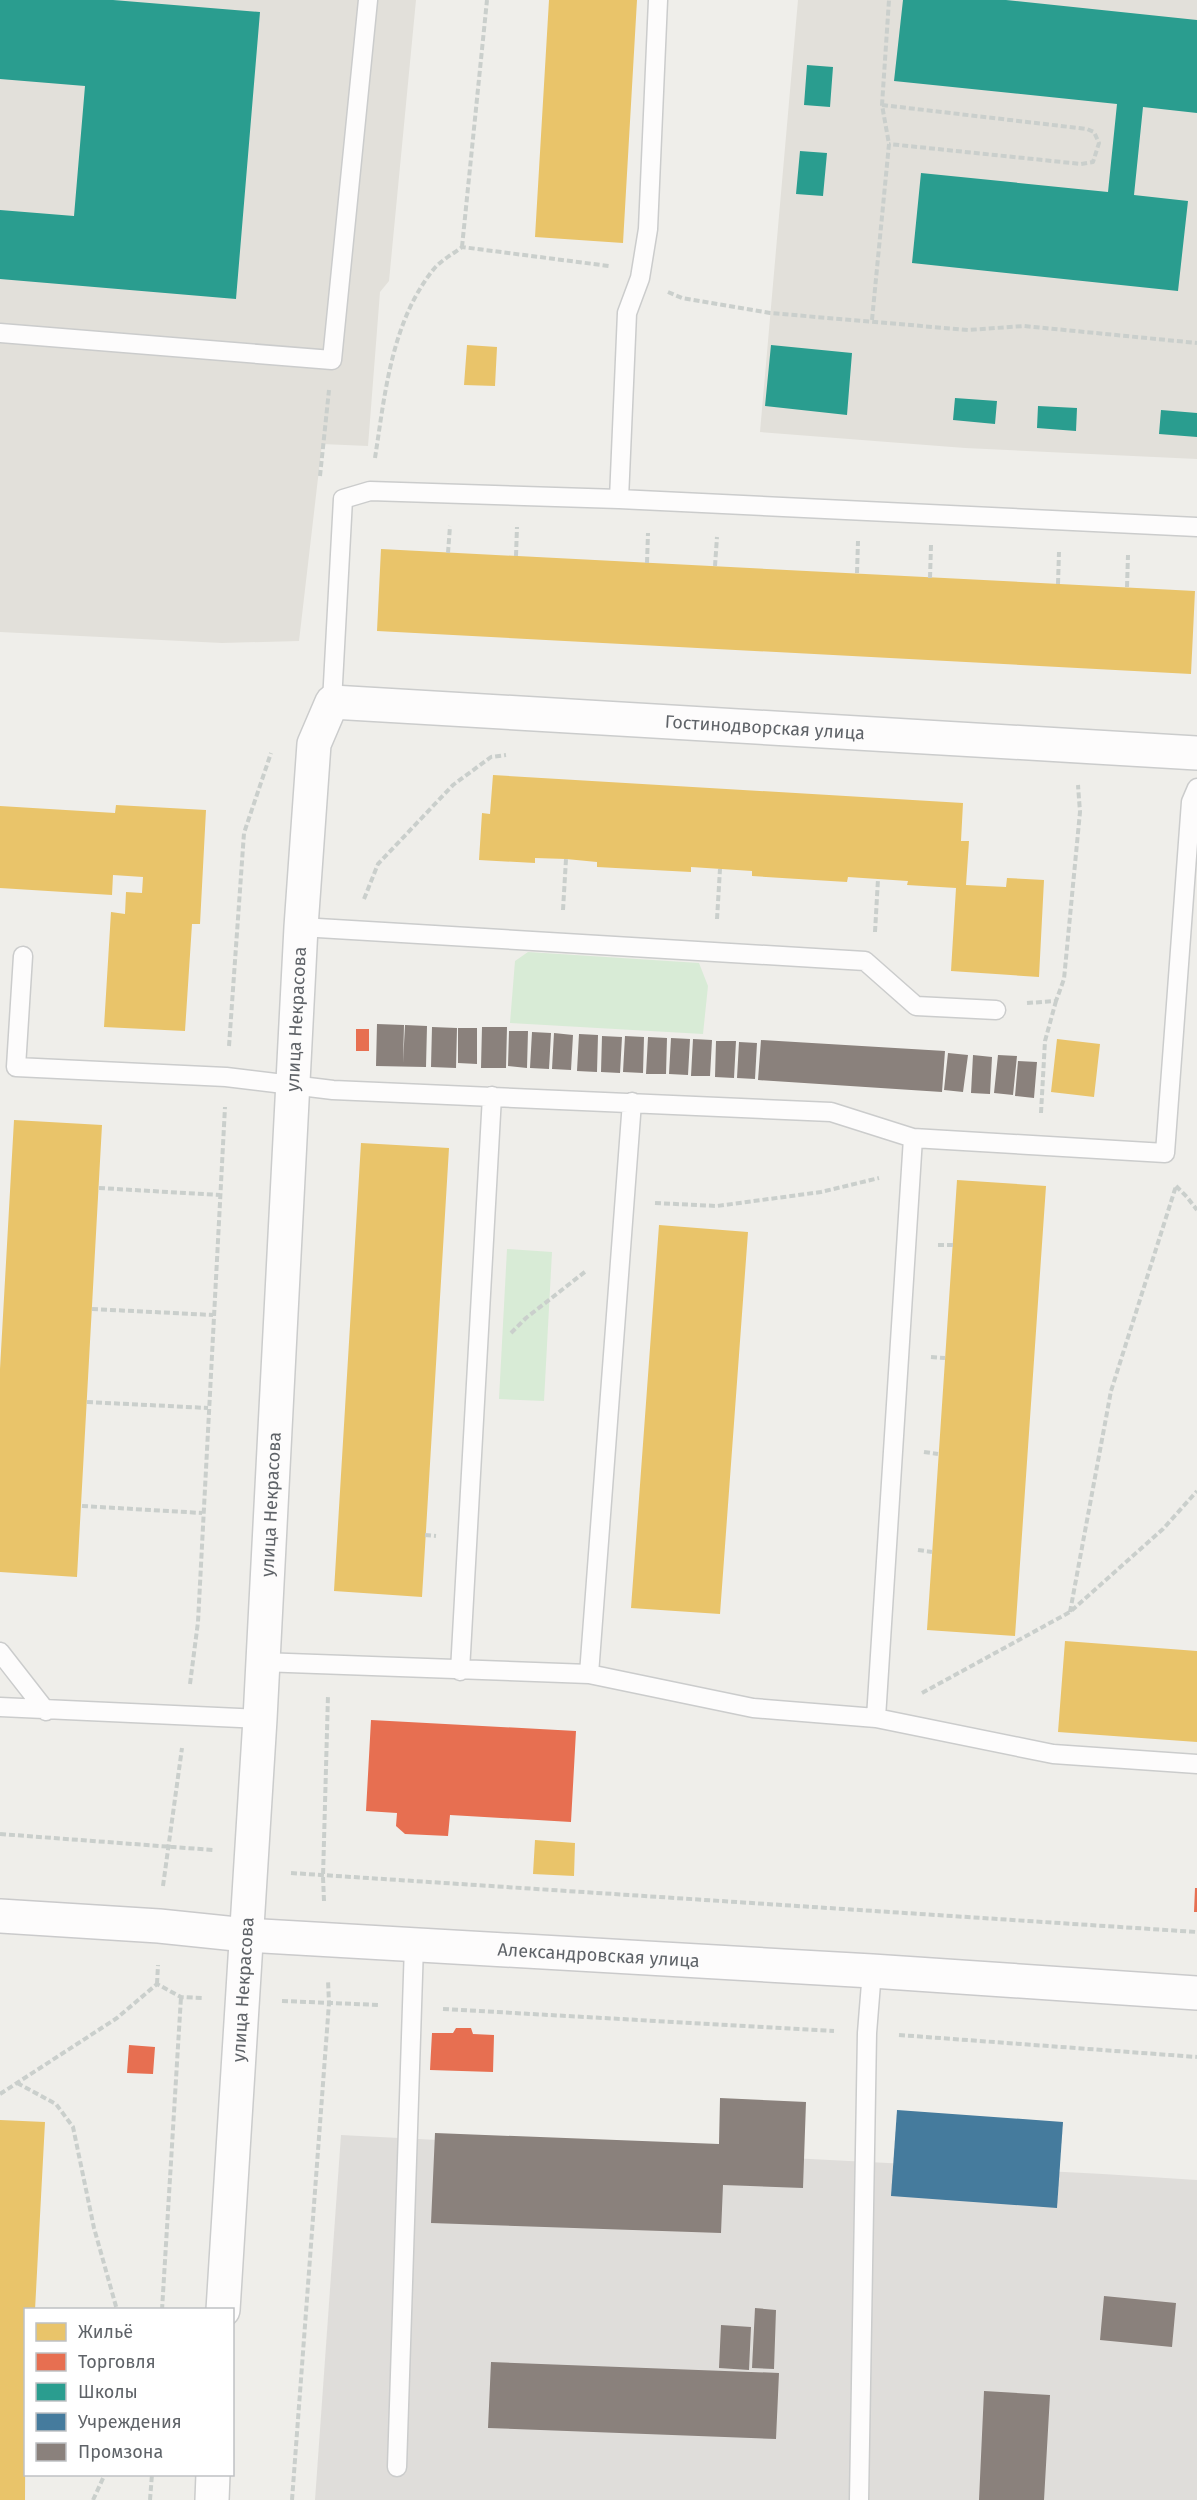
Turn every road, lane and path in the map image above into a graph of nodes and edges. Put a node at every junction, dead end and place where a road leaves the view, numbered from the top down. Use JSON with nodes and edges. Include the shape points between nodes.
{"nodes":[{"id":1,"x":368,"y":0,"type":"edge"},
{"id":2,"x":487,"y":0,"type":"edge"},
{"id":3,"x":658,"y":0,"type":"edge"},
{"id":4,"x":889,"y":0,"type":"edge"},
{"id":5,"x":882,"y":105,"type":"junction"},
{"id":6,"x":889,"y":144,"type":"junction"},
{"id":7,"x":462,"y":247,"type":"junction"},
{"id":8,"x":640,"y":278,"type":"junction"},
{"id":9,"x":872,"y":320,"type":"junction"},
{"id":10,"x":0,"y":333,"type":"edge"},
{"id":11,"x":1197,"y":343,"type":"edge"},
{"id":12,"x":332,"y":360,"type":"junction"},
{"id":13,"x":319,"y":482,"type":"dead end"},
{"id":14,"x":370,"y":492,"type":"junction"},
{"id":15,"x":619,"y":499,"type":"junction"},
{"id":16,"x":1197,"y":527,"type":"edge"},
{"id":17,"x":332,"y":702,"type":"junction"},
{"id":18,"x":274,"y":745,"type":"dead end"},
{"id":19,"x":1197,"y":753,"type":"edge"},
{"id":20,"x":511,"y":754,"type":"dead end"},
{"id":21,"x":1078,"y":778,"type":"dead end"},
{"id":22,"x":1197,"y":788,"type":"edge"},
{"id":23,"x":566,"y":859,"type":"dead end"},
{"id":24,"x":720,"y":869,"type":"dead end"},
{"id":25,"x":878,"y":879,"type":"dead end"},
{"id":26,"x":301,"y":927,"type":"junction"},
{"id":27,"x":352,"y":930,"type":"junction"},
{"id":28,"x":561,"y":943,"type":"junction"},
{"id":29,"x":715,"y":952,"type":"junction"},
{"id":30,"x":23,"y":956,"type":"dead end"},
{"id":31,"x":873,"y":968,"type":"junction"},
{"id":32,"x":1056,"y":1001,"type":"junction"},
{"id":33,"x":996,"y":1010,"type":"joint"},
{"id":34,"x":226,"y":1077,"type":"junction"},
{"id":35,"x":294,"y":1086,"type":"junction"},
{"id":36,"x":492,"y":1096,"type":"junction"},
{"id":37,"x":632,"y":1102,"type":"junction"},
{"id":38,"x":913,"y":1138,"type":"junction"},
{"id":39,"x":1040,"y":1145,"type":"junction"},
{"id":40,"x":911,"y":1172,"type":"junction"},
{"id":41,"x":1176,"y":1186,"type":"dead end"},
{"id":42,"x":99,"y":1188,"type":"dead end"},
{"id":43,"x":220,"y":1195,"type":"junction"},
{"id":44,"x":1187,"y":1197,"type":"dead end"},
{"id":45,"x":1197,"y":1200,"type":"edge"},
{"id":46,"x":624,"y":1201,"type":"junction"},
{"id":47,"x":622,"y":1242,"type":"junction"},
{"id":48,"x":92,"y":1309,"type":"dead end"},
{"id":49,"x":213,"y":1315,"type":"junction"},
{"id":50,"x":477,"y":1368,"type":"junction"},
{"id":51,"x":87,"y":1402,"type":"dead end"},
{"id":52,"x":208,"y":1408,"type":"junction"},
{"id":53,"x":1197,"y":1491,"type":"edge"},
{"id":54,"x":81,"y":1506,"type":"dead end"},
{"id":55,"x":202,"y":1513,"type":"junction"},
{"id":56,"x":1070,"y":1612,"type":"junction"},
{"id":57,"x":0,"y":1652,"type":"edge"},
{"id":58,"x":261,"y":1662,"type":"junction"},
{"id":59,"x":328,"y":1665,"type":"junction"},
{"id":60,"x":460,"y":1671,"type":"junction"},
{"id":61,"x":589,"y":1674,"type":"junction"},
{"id":62,"x":0,"y":1707,"type":"edge"},
{"id":63,"x":46,"y":1711,"type":"junction"},
{"id":64,"x":187,"y":1716,"type":"junction"},
{"id":65,"x":876,"y":1718,"type":"junction"},
{"id":66,"x":260,"y":1719,"type":"junction"},
{"id":67,"x":1197,"y":1764,"type":"edge"},
{"id":68,"x":0,"y":1834,"type":"edge"},
{"id":69,"x":168,"y":1845,"type":"junction"},
{"id":70,"x":251,"y":1854,"type":"junction"},
{"id":71,"x":322,"y":1877,"type":"junction"},
{"id":72,"x":0,"y":1916,"type":"edge"},
{"id":73,"x":159,"y":1926,"type":"junction"},
{"id":74,"x":1197,"y":1932,"type":"edge"},
{"id":75,"x":246,"y":1935,"type":"junction"},
{"id":76,"x":327,"y":1938,"type":"junction"},
{"id":77,"x":414,"y":1945,"type":"junction"},
{"id":78,"x":872,"y":1971,"type":"junction"},
{"id":79,"x":157,"y":1984,"type":"junction"},
{"id":80,"x":1197,"y":1993,"type":"edge"},
{"id":81,"x":181,"y":1997,"type":"junction"},
{"id":82,"x":241,"y":1999,"type":"junction"},
{"id":83,"x":329,"y":2003,"type":"junction"},
{"id":84,"x":411,"y":2007,"type":"junction"},
{"id":85,"x":867,"y":2033,"type":"junction"},
{"id":86,"x":1197,"y":2057,"type":"edge"},
{"id":87,"x":17,"y":2083,"type":"junction"},
{"id":88,"x":0,"y":2094,"type":"edge"},
{"id":89,"x":116,"y":2308,"type":"edge"},
{"id":90,"x":162,"y":2308,"type":"edge"},
{"id":91,"x":223,"y":2308,"type":"edge"},
{"id":92,"x":397,"y":2467,"type":"dead end"},
{"id":93,"x":105,"y":2476,"type":"edge"},
{"id":94,"x":152,"y":2476,"type":"edge"},
{"id":95,"x":213,"y":2476,"type":"edge"},
{"id":96,"x":93,"y":2500,"type":"edge"},
{"id":97,"x":150,"y":2500,"type":"edge"},
{"id":98,"x":212,"y":2500,"type":"edge"},
{"id":99,"x":292,"y":2500,"type":"edge"},
{"id":100,"x":859,"y":2500,"type":"edge"}],
"edges":[{"from":1,"to":12,"type":"lane"},
{"from":2,"to":7,"type":"path"},
{"from":3,"to":8,"type":"lane","via":[[648,229]]},
{"from":4,"to":5,"type":"path"},
{"from":5,"to":6,"type":"path"},
{"from":5,"to":6,"type":"path","via":[[1087,129],[1094,132],[1099,143],[1093,162],[1081,164]]},
{"from":6,"to":9,"type":"path"},
{"from":7,"to":8,"type":"path","via":[[604,264]]},
{"from":7,"to":14,"type":"path","via":[[434,268],[414,300],[389,366]]},
{"from":8,"to":9,"type":"path","via":[[682,298],[770,313]]},
{"from":8,"to":15,"type":"lane","via":[[627,313]]},
{"from":9,"to":11,"type":"path","via":[[968,330],[1024,326]]},
{"from":10,"to":12,"type":"lane"},
{"from":12,"to":13,"type":"path"},
{"from":14,"to":15,"type":"lane"},
{"from":14,"to":17,"type":"lane","via":[[343,499]]},
{"from":15,"to":16,"type":"lane"},
{"from":17,"to":19,"type":"street","name":"Гостинодворская улица"},
{"from":17,"to":26,"type":"street","name":"улица Некрасова","via":[[314,744]]},
{"from":18,"to":34,"type":"path","via":[[244,833]]},
{"from":20,"to":27,"type":"path","via":[[491,757],[453,785],[378,864]]},
{"from":21,"to":32,"type":"path","via":[[1080,812],[1064,980]]},
{"from":22,"to":39,"type":"lane","via":[[1191,802],[1165,1153]]},
{"from":23,"to":28,"type":"path"},
{"from":24,"to":29,"type":"path"},
{"from":25,"to":31,"type":"path"},
{"from":26,"to":27,"type":"lane"},
{"from":26,"to":35,"type":"street","name":"улица Некрасова"},
{"from":27,"to":28,"type":"lane"},
{"from":28,"to":29,"type":"lane"},
{"from":29,"to":31,"type":"lane","via":[[865,961]]},
{"from":30,"to":34,"type":"lane","via":[[16,1067]]},
{"from":31,"to":33,"type":"lane","via":[[916,1006]]},
{"from":32,"to":33,"type":"path","via":[[1010,1001]]},
{"from":32,"to":39,"type":"path","via":[[1045,1041]]},
{"from":34,"to":35,"type":"lane"},
{"from":34,"to":43,"type":"path"},
{"from":35,"to":36,"type":"lane"},
{"from":35,"to":58,"type":"street","name":"улица Некрасова"},
{"from":36,"to":37,"type":"lane"},
{"from":36,"to":50,"type":"lane"},
{"from":37,"to":38,"type":"lane","via":[[831,1112]]},
{"from":37,"to":46,"type":"lane"},
{"from":38,"to":39,"type":"lane"},
{"from":38,"to":40,"type":"lane"},
{"from":40,"to":46,"type":"path","via":[[821,1192],[717,1206]]},
{"from":40,"to":65,"type":"lane"},
{"from":41,"to":56,"type":"path","via":[[1111,1391]]},
{"from":42,"to":43,"type":"path"},
{"from":43,"to":49,"type":"path"},
{"from":44,"to":45,"type":"path"},
{"from":46,"to":47,"type":"lane"},
{"from":47,"to":50,"type":"path","via":[[526,1318]]},
{"from":47,"to":61,"type":"lane"},
{"from":48,"to":49,"type":"path"},
{"from":49,"to":52,"type":"path"},
{"from":50,"to":60,"type":"lane"},
{"from":51,"to":52,"type":"path"},
{"from":52,"to":55,"type":"path"},
{"from":53,"to":56,"type":"path","via":[[1163,1529]]},
{"from":54,"to":55,"type":"path"},
{"from":55,"to":64,"type":"path","via":[[198,1622]]},
{"from":56,"to":65,"type":"path"},
{"from":57,"to":63,"type":"lane"},
{"from":58,"to":59,"type":"lane"},
{"from":58,"to":66,"type":"street","name":"улица Некрасова"},
{"from":59,"to":60,"type":"lane"},
{"from":59,"to":71,"type":"path"},
{"from":60,"to":61,"type":"lane"},
{"from":61,"to":65,"type":"lane","via":[[753,1708]]},
{"from":62,"to":63,"type":"lane"},
{"from":63,"to":64,"type":"lane"},
{"from":64,"to":66,"type":"lane"},
{"from":64,"to":69,"type":"path"},
{"from":65,"to":67,"type":"lane","via":[[1053,1754]]},
{"from":66,"to":70,"type":"street","name":"улица Некрасова"},
{"from":68,"to":69,"type":"path"},
{"from":69,"to":70,"type":"path"},
{"from":69,"to":73,"type":"path"},
{"from":70,"to":71,"type":"path","via":[[285,1872]]},
{"from":70,"to":75,"type":"street","name":"улица Некрасова"},
{"from":71,"to":74,"type":"path"},
{"from":71,"to":76,"type":"path"},
{"from":72,"to":73,"type":"street","name":"Александровская улица"},
{"from":73,"to":75,"type":"street","name":"Александровская улица"},
{"from":73,"to":79,"type":"path"},
{"from":75,"to":76,"type":"street","name":"Александровская улица"},
{"from":75,"to":82,"type":"street","name":"улица Некрасова"},
{"from":76,"to":77,"type":"street","name":"Александровская улица"},
{"from":76,"to":83,"type":"path"},
{"from":77,"to":78,"type":"street","name":"Александровская улица"},
{"from":77,"to":84,"type":"lane"},
{"from":78,"to":80,"type":"street","name":"Александровская улица"},
{"from":78,"to":85,"type":"lane"},
{"from":79,"to":81,"type":"path"},
{"from":79,"to":87,"type":"path","via":[[117,2018]]},
{"from":81,"to":82,"type":"path"},
{"from":81,"to":90,"type":"path"},
{"from":82,"to":83,"type":"path"},
{"from":82,"to":91,"type":"street","name":"улица Некрасова"},
{"from":83,"to":84,"type":"path"},
{"from":83,"to":99,"type":"path"},
{"from":84,"to":85,"type":"path"},
{"from":84,"to":92,"type":"lane"},
{"from":85,"to":86,"type":"path"},
{"from":85,"to":100,"type":"lane"},
{"from":87,"to":88,"type":"path"},
{"from":87,"to":89,"type":"path","via":[[56,2104],[73,2127],[94,2228]]},
{"from":93,"to":96,"type":"path"},
{"from":94,"to":97,"type":"path"},
{"from":95,"to":98,"type":"street"}]}
